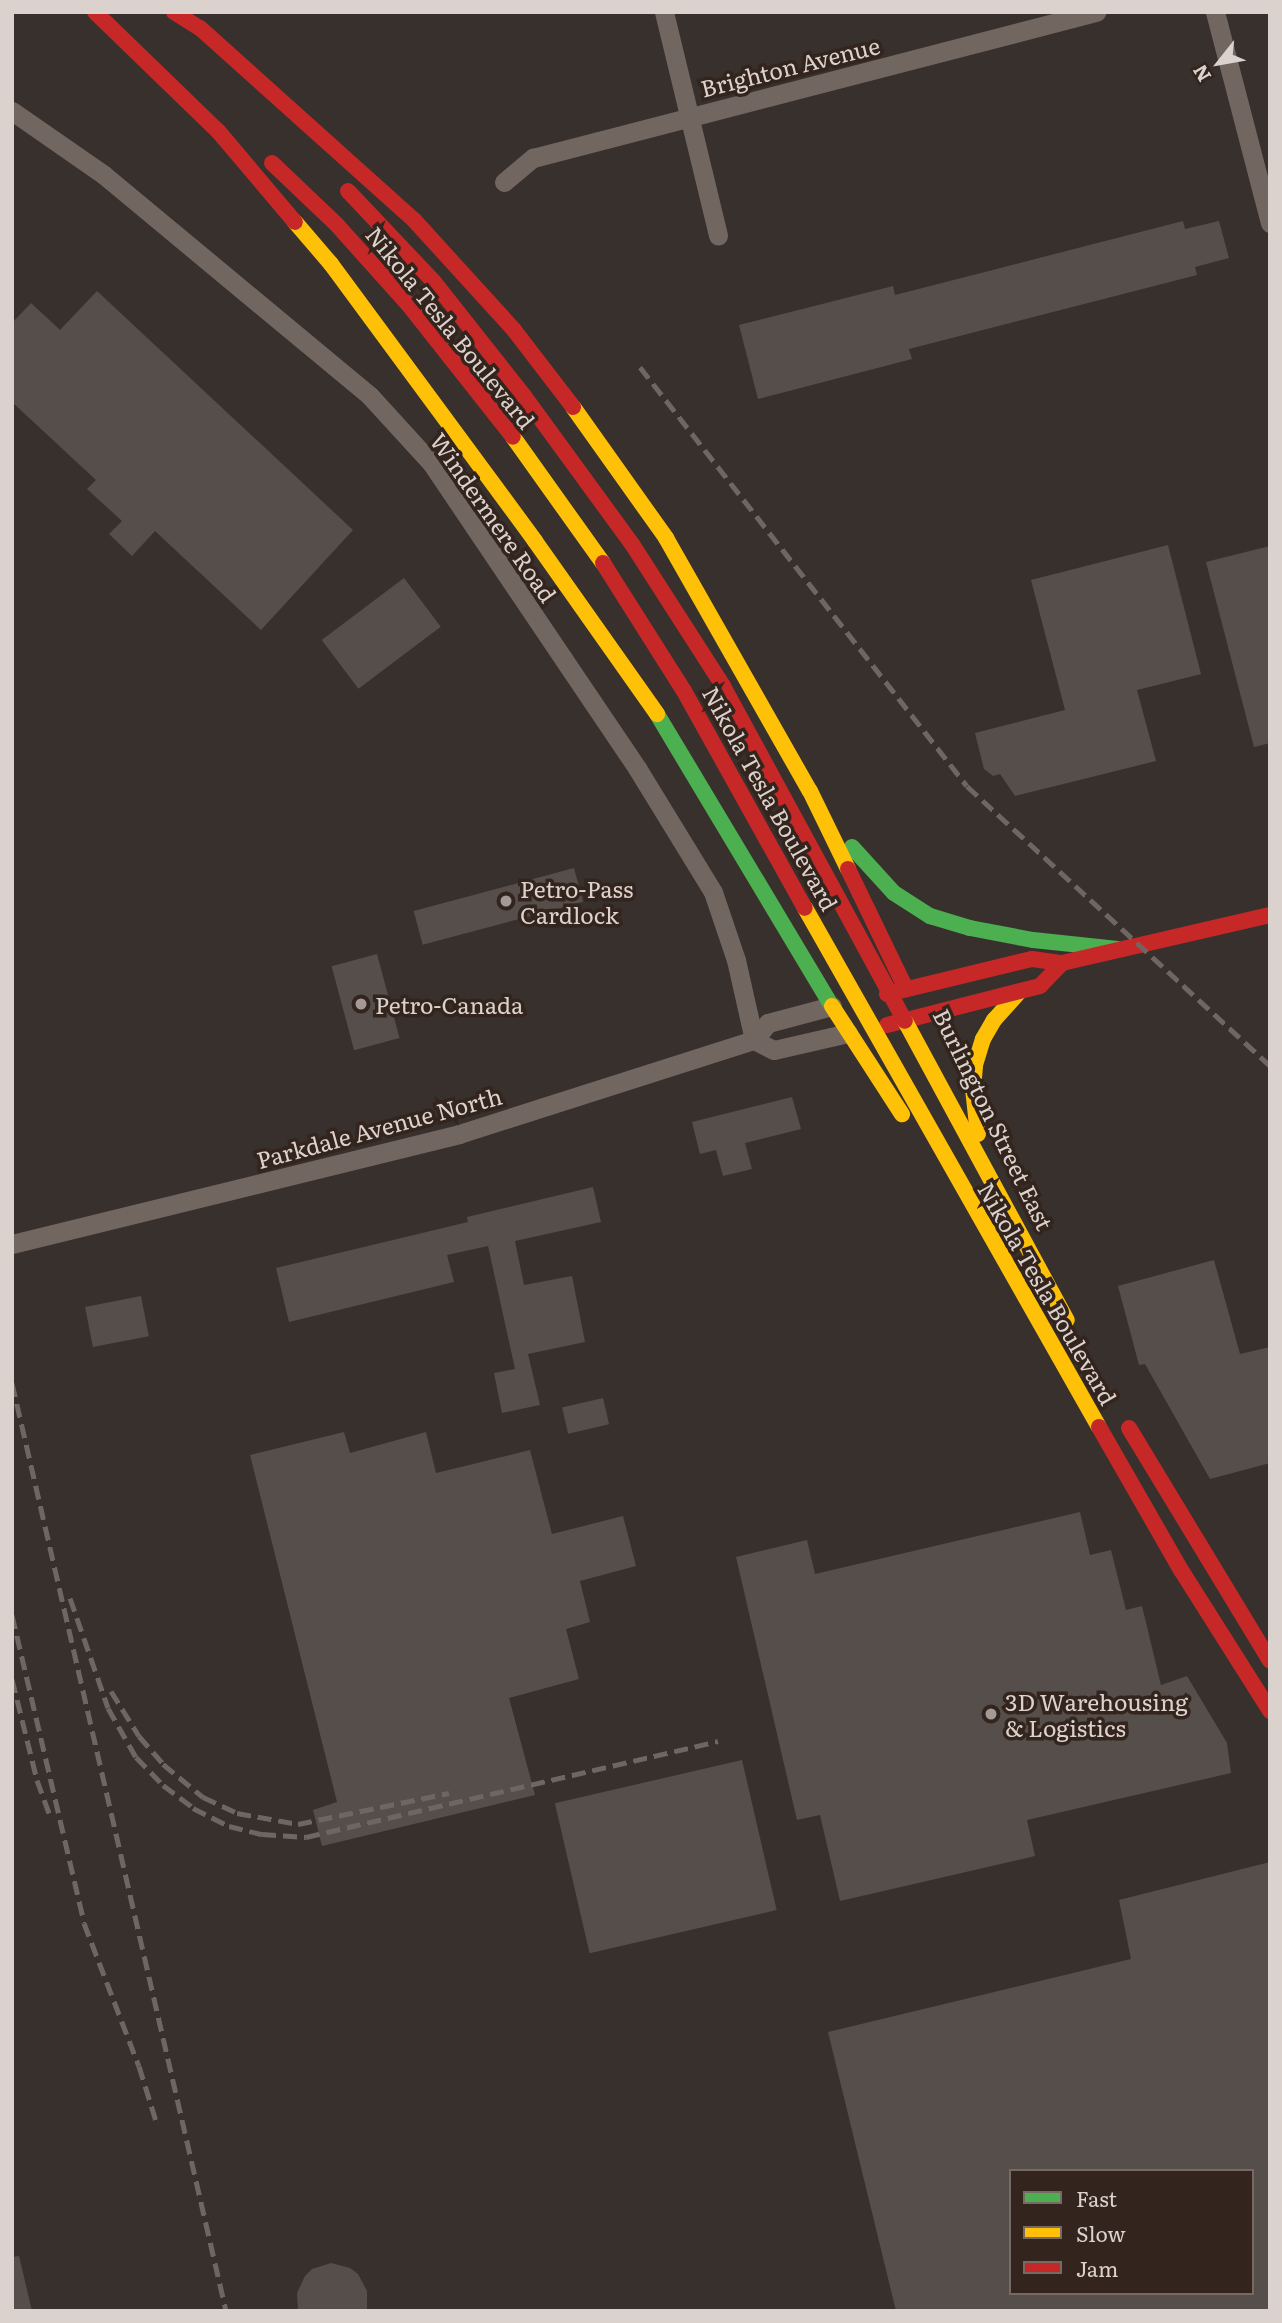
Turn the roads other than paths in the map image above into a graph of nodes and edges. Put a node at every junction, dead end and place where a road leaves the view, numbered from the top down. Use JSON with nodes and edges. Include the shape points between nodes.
{"nodes":[{"id":1,"x":95,"y":12,"type":"edge"},
{"id":2,"x":157,"y":12,"type":"edge"},
{"id":3,"x":174,"y":12,"type":"edge"},
{"id":4,"x":664,"y":12,"type":"edge"},
{"id":5,"x":1096,"y":12,"type":"edge"},
{"id":6,"x":1215,"y":12,"type":"edge"},
{"id":7,"x":188,"y":40,"type":"dead end"},
{"id":8,"x":12,"y":111,"type":"edge"},
{"id":9,"x":689,"y":117,"type":"junction"},
{"id":10,"x":240,"y":133,"type":"dead end"},
{"id":11,"x":260,"y":151,"type":"dead end"},
{"id":12,"x":504,"y":182,"type":"dead end"},
{"id":13,"x":339,"y":183,"type":"dead end"},
{"id":14,"x":1270,"y":223,"type":"edge"},
{"id":15,"x":718,"y":236,"type":"dead end"},
{"id":16,"x":810,"y":791,"type":"junction"},
{"id":17,"x":754,"y":872,"type":"junction"},
{"id":18,"x":1270,"y":915,"type":"edge"},
{"id":19,"x":1118,"y":949,"type":"junction"},
{"id":20,"x":1062,"y":963,"type":"junction"},
{"id":21,"x":906,"y":989,"type":"junction"},
{"id":22,"x":1020,"y":992,"type":"junction"},
{"id":23,"x":869,"y":998,"type":"junction"},
{"id":24,"x":832,"y":1006,"type":"junction"},
{"id":25,"x":920,"y":1018,"type":"junction"},
{"id":26,"x":885,"y":1025,"type":"junction"},
{"id":27,"x":848,"y":1033,"type":"junction"},
{"id":28,"x":754,"y":1040,"type":"junction"},
{"id":29,"x":978,"y":1134,"type":"junction"},
{"id":30,"x":1027,"y":1235,"type":"junction"},
{"id":31,"x":12,"y":1244,"type":"edge"},
{"id":32,"x":1048,"y":1309,"type":"junction"},
{"id":33,"x":1073,"y":1331,"type":"dead end"},
{"id":34,"x":1121,"y":1415,"type":"dead end"},
{"id":35,"x":1270,"y":1661,"type":"edge"},
{"id":36,"x":1270,"y":1681,"type":"edge"},
{"id":37,"x":1270,"y":1711,"type":"edge"}],
"edges":[{"from":1,"to":10,"type":"main road"},
{"from":1,"to":17,"type":"main road","via":[[218,131],[331,264],[664,724]]},
{"from":2,"to":7,"type":"main road"},
{"from":3,"to":16,"type":"main road","via":[[200,28],[414,220],[514,330],[599,440],[666,538]]},
{"from":4,"to":9,"type":"street"},
{"from":5,"to":9,"type":"street","name":"Brighton Avenue"},
{"from":6,"to":14,"type":"street"},
{"from":8,"to":28,"type":"street","name":"Windermere Road","via":[[104,175],[370,396],[432,464],[637,768],[713,892],[736,960]]},
{"from":9,"to":12,"type":"street","name":"Brighton Avenue","via":[[533,158]]},
{"from":9,"to":15,"type":"street"},
{"from":11,"to":37,"type":"main road","name":"Nikola Tesla Boulevard","bridge":true,"via":[[337,225],[408,304],[490,405],[603,563],[684,691],[944,1158],[1181,1570]]},
{"from":13,"to":33,"type":"main road","name":"Nikola Tesla Boulevard","bridge":true,"via":[[434,282],[524,396],[632,544],[723,686]]},
{"from":16,"to":19,"type":"main road","via":[[852,847],[894,892],[930,916],[1032,940]]},
{"from":16,"to":21,"type":"main road","name":"Burlington Street East"},
{"from":17,"to":23,"type":"main road"},
{"from":17,"to":24,"type":"main road","name":"Burlington Street East"},
{"from":18,"to":19,"type":"main road","name":"Parkdale Avenue North"},
{"from":19,"to":20,"type":"main road","name":"Parkdale Avenue North"},
{"from":20,"to":21,"type":"main road","name":"Parkdale Avenue North","via":[[1032,959]]},
{"from":20,"to":22,"type":"main road","name":"Parkdale Avenue North","via":[[1040,986]]},
{"from":21,"to":23,"type":"main road","name":"Parkdale Avenue North"},
{"from":21,"to":25,"type":"main road","name":"Burlington Street East"},
{"from":22,"to":25,"type":"main road","name":"Parkdale Avenue North"},
{"from":22,"to":29,"type":"main road","via":[[994,1020],[975,1065]]},
{"from":23,"to":24,"type":"main road","name":"Parkdale Avenue North"},
{"from":23,"to":25,"type":"main road","via":[[905,1016]]},
{"from":24,"to":26,"type":"main road","via":[[856,1009]]},
{"from":24,"to":27,"type":"main road","name":"Burlington Street East"},
{"from":24,"to":28,"type":"street","name":"Parkdale Avenue North","via":[[768,1023]]},
{"from":25,"to":26,"type":"main road","name":"Parkdale Avenue North"},
{"from":25,"to":29,"type":"main road","name":"Burlington Street East"},
{"from":26,"to":27,"type":"main road","name":"Parkdale Avenue North"},
{"from":26,"to":30,"type":"main road","via":[[968,1155]]},
{"from":27,"to":28,"type":"street","name":"Parkdale Avenue North","via":[[774,1050]]},
{"from":27,"to":32,"type":"main road","name":"Burlington Street East","via":[[993,1254]]},
{"from":28,"to":31,"type":"street","name":"Parkdale Avenue North","via":[[459,1134]]},
{"from":29,"to":30,"type":"main road","name":"Burlington Street East"},
{"from":30,"to":32,"type":"main road","name":"Burlington Street East"},
{"from":32,"to":36,"type":"main road","name":"Burlington Street East"},
{"from":34,"to":35,"type":"main road","name":"Nikola Tesla Boulevard","bridge":true}]}
